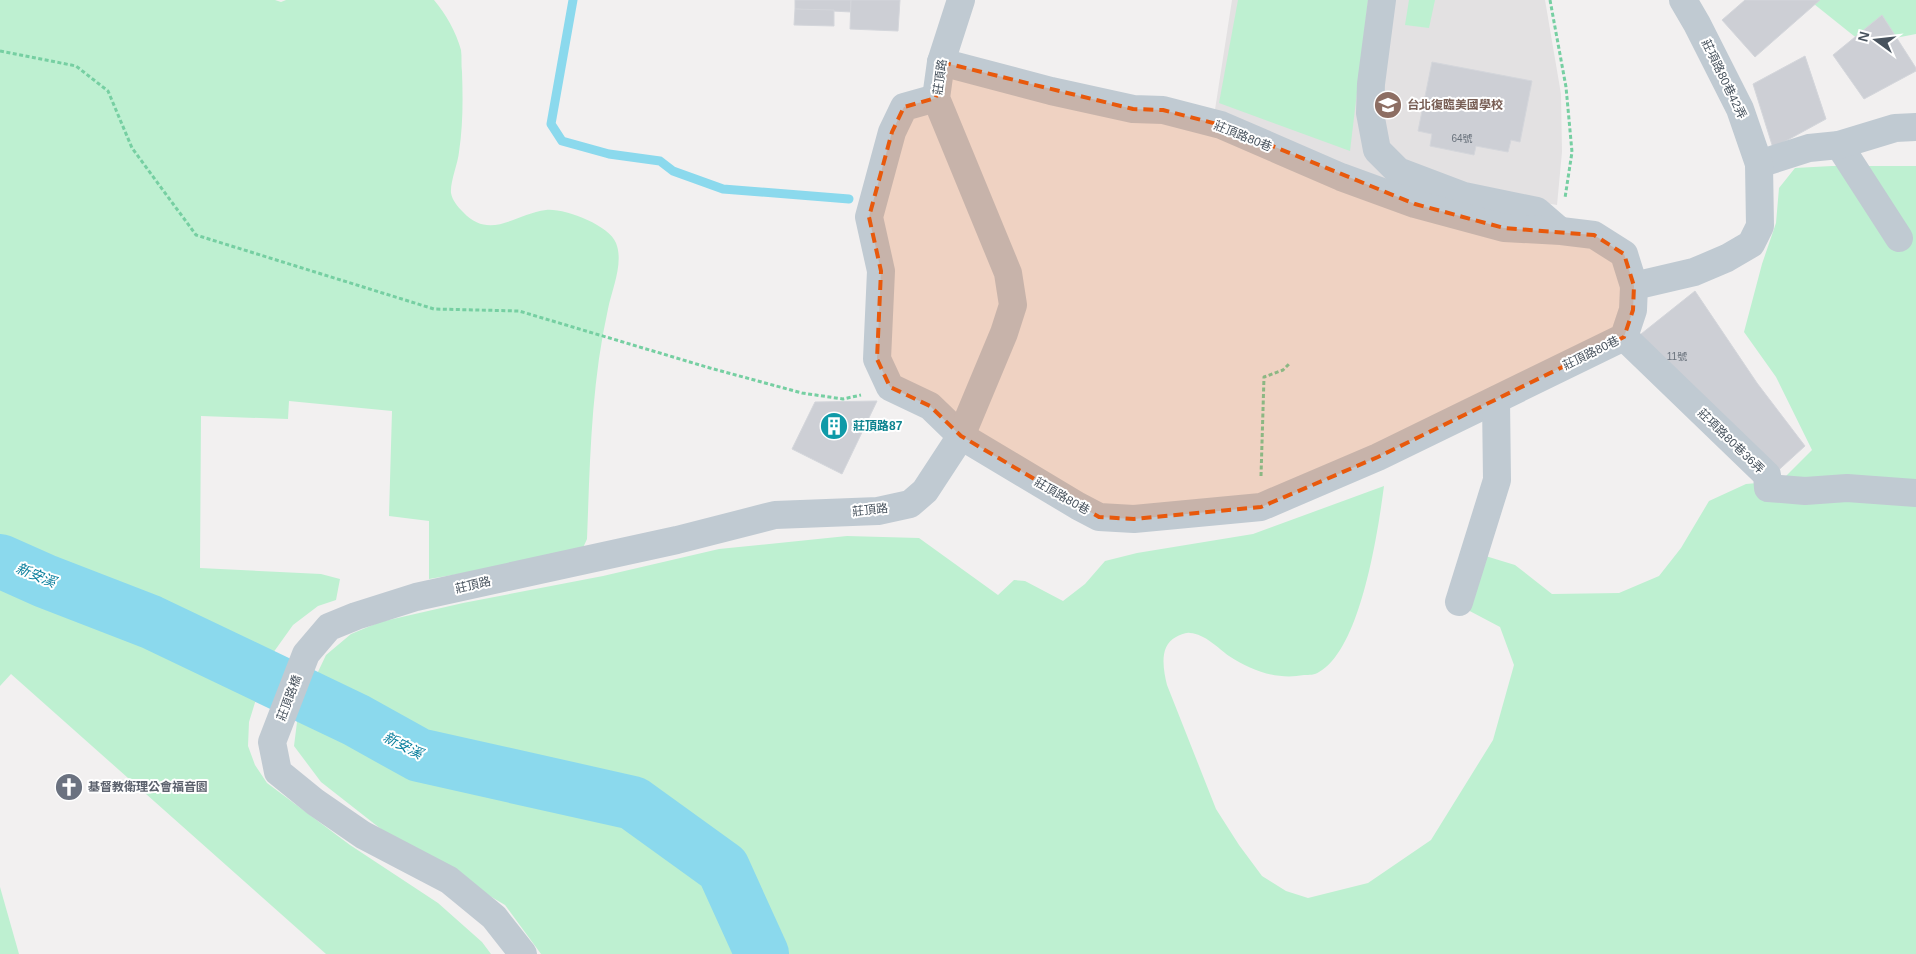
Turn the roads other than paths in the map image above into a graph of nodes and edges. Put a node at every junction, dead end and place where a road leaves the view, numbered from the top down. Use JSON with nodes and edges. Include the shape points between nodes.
{"nodes":[{"id":1,"x":961,"y":0,"type":"edge"},
{"id":2,"x":1382,"y":0,"type":"edge"},
{"id":3,"x":1683,"y":0,"type":"edge"},
{"id":4,"x":941,"y":62,"type":"junction"},
{"id":5,"x":936,"y":98,"type":"junction"},
{"id":6,"x":1916,"y":127,"type":"edge"},
{"id":7,"x":1839,"y":145,"type":"junction"},
{"id":8,"x":1759,"y":164,"type":"junction"},
{"id":9,"x":1560,"y":230,"type":"junction"},
{"id":10,"x":1898,"y":238,"type":"dead end"},
{"id":11,"x":1634,"y":286,"type":"junction"},
{"id":12,"x":1624,"y":337,"type":"junction"},
{"id":13,"x":1496,"y":400,"type":"junction"},
{"id":14,"x":961,"y":436,"type":"junction"},
{"id":15,"x":1916,"y":494,"type":"edge"},
{"id":16,"x":1460,"y":602,"type":"dead end"},
{"id":17,"x":306,"y":654,"type":"joint"},
{"id":18,"x":522,"y":954,"type":"edge"}],
"edges":[{"from":1,"to":4,"type":"street","name":"莊頂路"},
{"from":2,"to":9,"type":"street","via":[[1370,103],[1377,150],[1398,171],[1464,196],[1537,211]]},
{"from":3,"to":8,"type":"street","name":"莊項路80巷42弄","via":[[1740,109]]},
{"from":4,"to":5,"type":"street","name":"莊頂路"},
{"from":4,"to":9,"type":"street","name":"莊頂路80巷","via":[[1051,91],[1133,109],[1163,110],[1221,125],[1341,177],[1415,204],[1504,228]]},
{"from":5,"to":14,"type":"street","name":"莊頂路","via":[[1008,273],[1012,305],[1004,333]]},
{"from":5,"to":14,"type":"street","name":"莊頂路80巷","via":[[904,107],[892,132],[869,217],[881,271],[877,359],[890,387],[930,406]]},
{"from":6,"to":7,"type":"street","via":[[1895,128]]},
{"from":7,"to":8,"type":"street","via":[[1809,148]]},
{"from":7,"to":10,"type":"street"},
{"from":8,"to":11,"type":"street","name":"莊項路80巷42弄","via":[[1760,226],[1751,244],[1694,272]]},
{"from":9,"to":11,"type":"street","name":"莊頂路80巷","via":[[1594,235],[1624,254]]},
{"from":11,"to":12,"type":"street","name":"莊頂路80巷","via":[[1633,310]]},
{"from":12,"to":13,"type":"street","name":"莊頂路80巷"},
{"from":12,"to":15,"type":"street","name":"莊項路80巷36弄","via":[[1766,475],[1768,488],[1805,491],[1847,488]]},
{"from":13,"to":14,"type":"street","name":"莊頂路80巷","via":[[1378,457],[1260,507],[1134,519],[1099,517]]},
{"from":13,"to":16,"type":"street","via":[[1497,480]]},
{"from":14,"to":17,"type":"street","name":"莊頂路","via":[[925,491],[910,504],[878,511],[776,515],[416,597],[329,627]]},
{"from":17,"to":18,"type":"street","name":"莊頂路橋","via":[[272,742],[278,772],[363,834],[448,880],[494,917]]}]}
